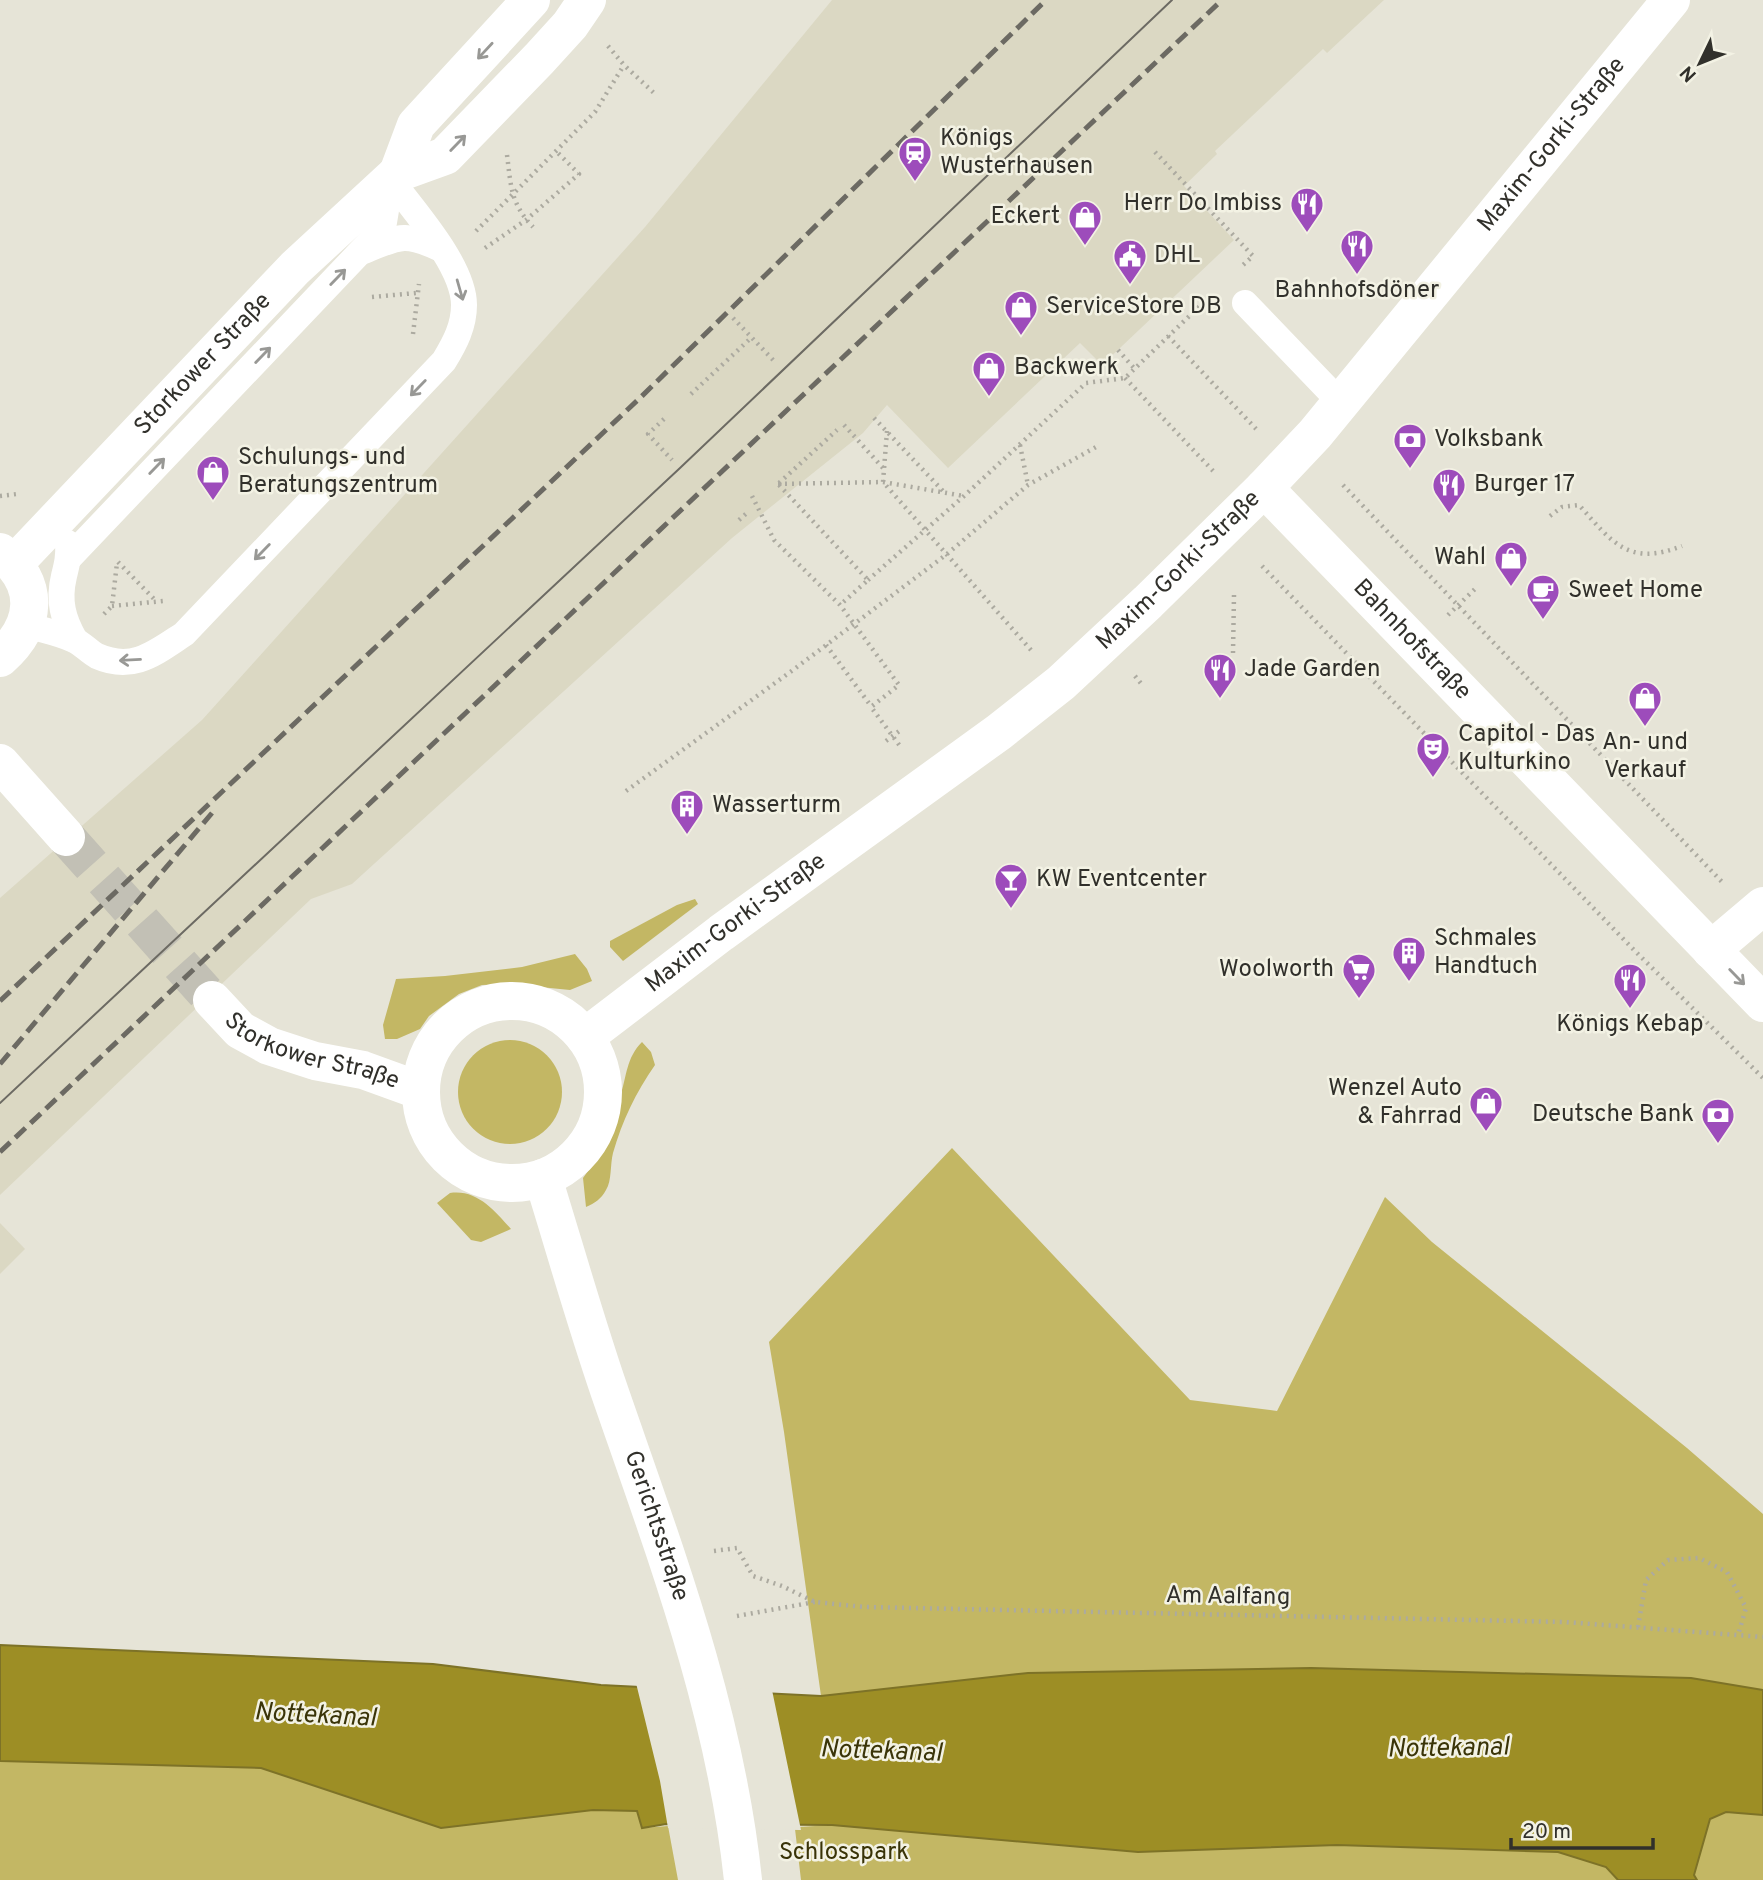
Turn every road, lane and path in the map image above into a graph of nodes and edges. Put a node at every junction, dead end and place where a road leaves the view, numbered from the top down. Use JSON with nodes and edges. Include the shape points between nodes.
{"nodes":[{"id":1,"x":531,"y":0,"type":"edge"},
{"id":2,"x":587,"y":0,"type":"edge"},
{"id":3,"x":1671,"y":0,"type":"edge"},
{"id":4,"x":654,"y":93,"type":"dead end"},
{"id":5,"x":506,"y":145,"type":"dead end"},
{"id":6,"x":556,"y":151,"type":"junction"},
{"id":7,"x":1155,"y":152,"type":"dead end"},
{"id":8,"x":395,"y":176,"type":"junction"},
{"id":9,"x":512,"y":195,"type":"junction"},
{"id":10,"x":526,"y":220,"type":"junction"},
{"id":11,"x":533,"y":227,"type":"dead end"},
{"id":12,"x":470,"y":237,"type":"dead end"},
{"id":13,"x":441,"y":249,"type":"junction"},
{"id":14,"x":480,"y":251,"type":"dead end"},
{"id":15,"x":361,"y":252,"type":"junction"},
{"id":16,"x":1253,"y":256,"type":"dead end"},
{"id":17,"x":1245,"y":303,"type":"dead end"},
{"id":18,"x":733,"y":318,"type":"dead end"},
{"id":19,"x":752,"y":337,"type":"junction"},
{"id":20,"x":1118,"y":350,"type":"dead end"},
{"id":21,"x":776,"y":363,"type":"dead end"},
{"id":22,"x":1135,"y":368,"type":"junction"},
{"id":23,"x":1125,"y":378,"type":"junction"},
{"id":24,"x":691,"y":394,"type":"dead end"},
{"id":25,"x":1341,"y":403,"type":"junction"},
{"id":26,"x":874,"y":418,"type":"dead end"},
{"id":27,"x":664,"y":419,"type":"dead end"},
{"id":28,"x":844,"y":425,"type":"dead end"},
{"id":29,"x":837,"y":430,"type":"dead end"},
{"id":30,"x":887,"y":431,"type":"junction"},
{"id":31,"x":1265,"y":438,"type":"dead end"},
{"id":32,"x":1020,"y":444,"type":"junction"},
{"id":33,"x":1096,"y":447,"type":"dead end"},
{"id":34,"x":673,"y":460,"type":"dead end"},
{"id":35,"x":884,"y":468,"type":"junction"},
{"id":36,"x":1222,"y":480,"type":"dead end"},
{"id":37,"x":883,"y":482,"type":"junction"},
{"id":38,"x":778,"y":484,"type":"junction"},
{"id":39,"x":1028,"y":485,"type":"junction"},
{"id":40,"x":1343,"y":485,"type":"dead end"},
{"id":41,"x":1264,"y":488,"type":"junction"},
{"id":42,"x":944,"y":492,"type":"junction"},
{"id":43,"x":752,"y":496,"type":"dead end"},
{"id":44,"x":964,"y":496,"type":"junction"},
{"id":45,"x":64,"y":511,"type":"junction"},
{"id":46,"x":748,"y":512,"type":"dead end"},
{"id":47,"x":110,"y":515,"type":"junction"},
{"id":48,"x":1550,"y":516,"type":"dead end"},
{"id":49,"x":739,"y":520,"type":"dead end"},
{"id":50,"x":926,"y":531,"type":"junction"},
{"id":51,"x":1682,"y":546,"type":"dead end"},
{"id":52,"x":947,"y":554,"type":"junction"},
{"id":53,"x":7,"y":558,"type":"edge"},
{"id":54,"x":69,"y":558,"type":"junction"},
{"id":55,"x":117,"y":561,"type":"joint"},
{"id":56,"x":1262,"y":566,"type":"dead end"},
{"id":57,"x":868,"y":580,"type":"junction"},
{"id":58,"x":1234,"y":595,"type":"dead end"},
{"id":59,"x":840,"y":605,"type":"junction"},
{"id":60,"x":855,"y":623,"type":"junction"},
{"id":61,"x":26,"y":625,"type":"junction"},
{"id":62,"x":75,"y":640,"type":"junction"},
{"id":63,"x":826,"y":645,"type":"junction"},
{"id":64,"x":1034,"y":653,"type":"dead end"},
{"id":65,"x":1233,"y":653,"type":"dead end"},
{"id":66,"x":0,"y":658,"type":"edge"},
{"id":67,"x":1130,"y":670,"type":"dead end"},
{"id":68,"x":1143,"y":686,"type":"dead end"},
{"id":69,"x":871,"y":707,"type":"junction"},
{"id":70,"x":902,"y":730,"type":"dead end"},
{"id":71,"x":893,"y":736,"type":"junction"},
{"id":72,"x":886,"y":741,"type":"dead end"},
{"id":73,"x":900,"y":746,"type":"dead end"},
{"id":74,"x":0,"y":763,"type":"edge"},
{"id":75,"x":626,"y":791,"type":"dead end"},
{"id":76,"x":66,"y":837,"type":"tunnel mouth"},
{"id":77,"x":1758,"y":910,"type":"edge"},
{"id":78,"x":1711,"y":950,"type":"junction"},
{"id":79,"x":212,"y":1000,"type":"tunnel mouth"},
{"id":80,"x":1763,"y":1003,"type":"edge"},
{"id":81,"x":585,"y":1037,"type":"junction"},
{"id":82,"x":1763,"y":1078,"type":"edge"},
{"id":83,"x":421,"y":1091,"type":"junction"},
{"id":84,"x":543,"y":1178,"type":"junction"},
{"id":85,"x":714,"y":1551,"type":"dead end"},
{"id":86,"x":815,"y":1602,"type":"junction"},
{"id":87,"x":737,"y":1616,"type":"dead end"},
{"id":88,"x":1638,"y":1627,"type":"junction"},
{"id":89,"x":1738,"y":1635,"type":"junction"},
{"id":90,"x":1763,"y":1637,"type":"edge"},
{"id":91,"x":743,"y":1880,"type":"edge"}],
"edges":[{"from":1,"to":8,"type":"main road","name":"Storkower Straße","one_way":true,"via":[[416,125]]},
{"from":8,"to":2,"type":"main road","name":"Storkower Straße","one_way":true,"via":[[445,156],[570,25]]},
{"from":3,"to":25,"type":"main road","name":"Maxim-Gorki-Straße"},
{"from":4,"to":6,"type":"path","via":[[624,65],[594,112]]},
{"from":5,"to":9,"type":"path"},
{"from":6,"to":9,"type":"path"},
{"from":6,"to":10,"type":"path","via":[[579,174]]},
{"from":7,"to":16,"type":"path"},
{"from":8,"to":13,"type":"lane"},
{"from":8,"to":15,"type":"lane","via":[[383,228]]},
{"from":8,"to":45,"type":"main road","name":"Storkower Straße","via":[[295,268]]},
{"from":9,"to":10,"type":"path"},
{"from":9,"to":12,"type":"path"},
{"from":10,"to":11,"type":"path"},
{"from":10,"to":14,"type":"path"},
{"from":13,"to":15,"type":"lane","via":[[416,237],[394,239]]},
{"from":13,"to":62,"type":"lane","one_way":true,"via":[[454,269],[464,304],[459,335],[444,361],[184,634],[145,659],[126,663],[97,656]]},
{"from":47,"to":15,"type":"lane","one_way":true},
{"from":17,"to":25,"type":"lane"},
{"from":18,"to":19,"type":"path"},
{"from":19,"to":21,"type":"path"},
{"from":19,"to":24,"type":"path"},
{"from":20,"to":22,"type":"path"},
{"from":22,"to":23,"type":"path"},
{"from":22,"to":31,"type":"path","via":[[1168,336]]},
{"from":23,"to":32,"type":"path","via":[[1086,383]]},
{"from":23,"to":36,"type":"path"},
{"from":25,"to":41,"type":"main road","name":"Maxim-Gorki-Straße"},
{"from":26,"to":30,"type":"path"},
{"from":27,"to":34,"type":"path","via":[[648,434]]},
{"from":28,"to":35,"type":"path"},
{"from":29,"to":38,"type":"path"},
{"from":30,"to":35,"type":"path"},
{"from":30,"to":42,"type":"path"},
{"from":32,"to":39,"type":"path"},
{"from":32,"to":44,"type":"path"},
{"from":33,"to":39,"type":"path"},
{"from":35,"to":37,"type":"path"},
{"from":37,"to":38,"type":"path"},
{"from":37,"to":42,"type":"path"},
{"from":37,"to":50,"type":"path"},
{"from":38,"to":57,"type":"path"},
{"from":39,"to":52,"type":"path"},
{"from":40,"to":77,"type":"path"},
{"from":41,"to":78,"type":"main road","name":"Bahnhofstraße"},
{"from":41,"to":81,"type":"main road","name":"Maxim-Gorki-Straße","via":[[1060,683]]},
{"from":42,"to":44,"type":"path"},
{"from":43,"to":59,"type":"path","via":[[774,540]]},
{"from":44,"to":50,"type":"path"},
{"from":45,"to":47,"type":"lane"},
{"from":45,"to":53,"type":"main road","name":"Storkower Straße"},
{"from":45,"to":54,"type":"lane"},
{"from":46,"to":49,"type":"path"},
{"from":47,"to":54,"type":"lane"},
{"from":48,"to":51,"type":"path","via":[[1562,507],[1579,505],[1626,550],[1651,555]]},
{"from":50,"to":52,"type":"path"},
{"from":50,"to":57,"type":"path"},
{"from":52,"to":60,"type":"path"},
{"from":52,"to":64,"type":"path"},
{"from":53,"to":61,"type":"main road","name":"Storkower Straße","via":[[26,582],[30,604]]},
{"from":54,"to":62,"type":"lane","via":[[60,602]]},
{"from":55,"to":55,"type":"path","via":[[111,606],[156,602],[141,585]]},
{"from":56,"to":82,"type":"path"},
{"from":57,"to":59,"type":"path"},
{"from":58,"to":65,"type":"path"},
{"from":59,"to":60,"type":"path"},
{"from":60,"to":63,"type":"path"},
{"from":60,"to":69,"type":"path","via":[[899,685]]},
{"from":61,"to":62,"type":"lane"},
{"from":61,"to":66,"type":"main road","via":[[16,644]]},
{"from":63,"to":69,"type":"path"},
{"from":63,"to":75,"type":"path"},
{"from":67,"to":68,"type":"path"},
{"from":69,"to":71,"type":"path"},
{"from":70,"to":71,"type":"path"},
{"from":71,"to":72,"type":"path"},
{"from":71,"to":73,"type":"path"},
{"from":74,"to":76,"type":"main road"},
{"from":77,"to":78,"type":"main road"},
{"from":78,"to":80,"type":"main road","name":"Bahnhofstraße","one_way":true},
{"from":79,"to":83,"type":"main road","name":"Storkower Straße","via":[[240,1030],[269,1046],[363,1070]]},
{"from":81,"to":83,"type":"main road","via":[[550,1009],[528,1002],[484,1005],[445,1029],[424,1068]]},
{"from":81,"to":84,"type":"main road","via":[[603,1081],[602,1106],[582,1150]]},
{"from":83,"to":84,"type":"main road","via":[[433,1138],[470,1172],[493,1181]]},
{"from":84,"to":91,"type":"main road","name":"Gerichtsstraße","via":[[690,1625],[738,1831]]},
{"from":85,"to":86,"type":"path","name":"Am Aalfang","via":[[737,1548],[753,1576]]},
{"from":86,"to":87,"type":"path"},
{"from":86,"to":88,"type":"path","name":"Am Aalfang","via":[[864,1607]]},
{"from":88,"to":89,"type":"path","name":"Am Aalfang"},
{"from":88,"to":89,"type":"path","via":[[1646,1580],[1668,1560],[1699,1558],[1727,1572],[1746,1608]]},
{"from":89,"to":90,"type":"path","name":"Am Aalfang"}]}
